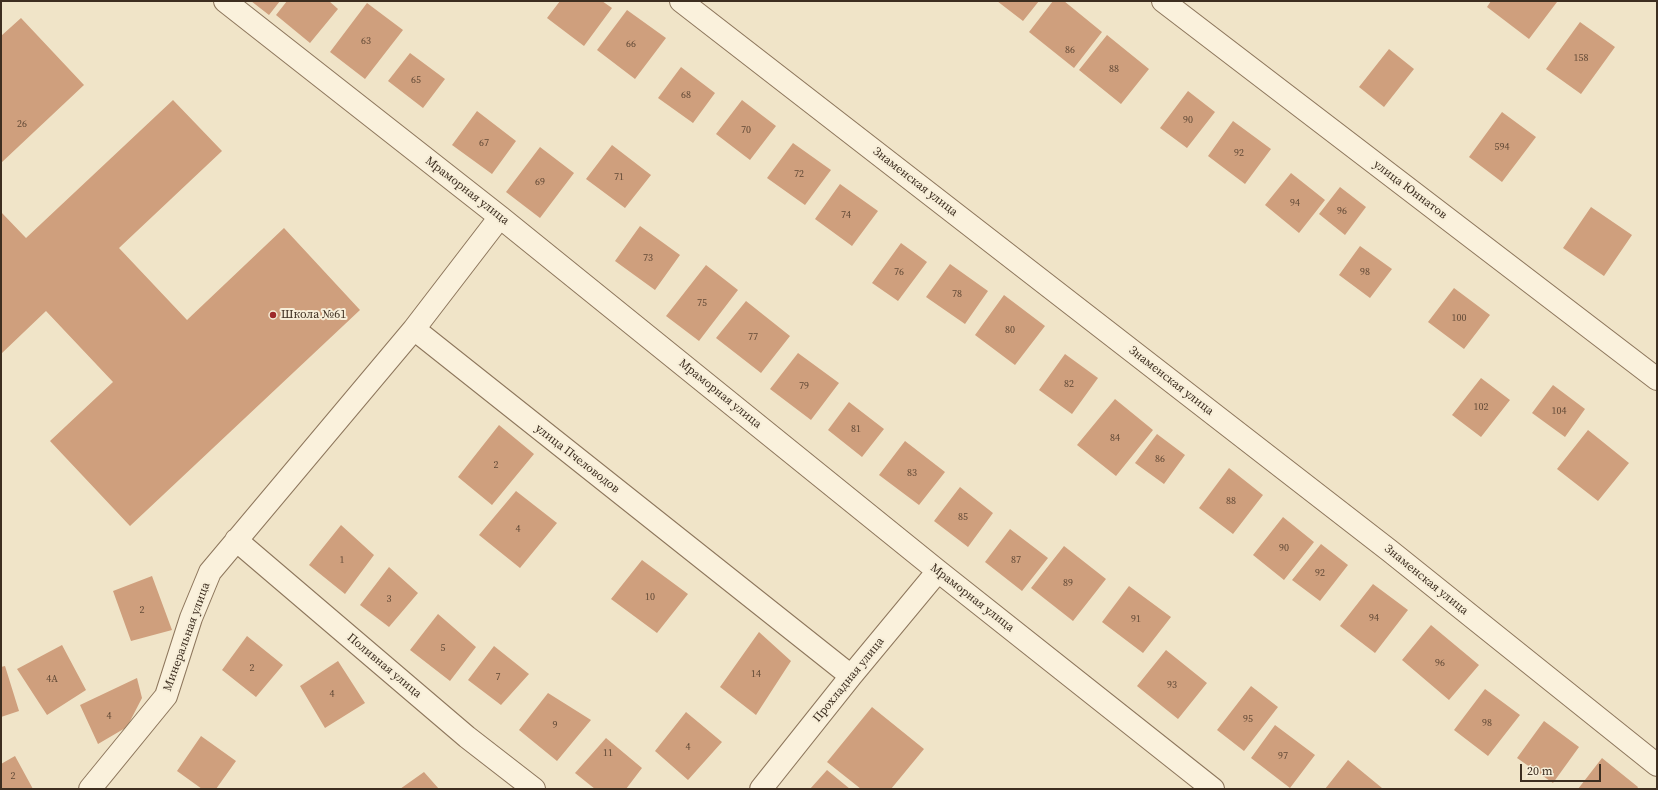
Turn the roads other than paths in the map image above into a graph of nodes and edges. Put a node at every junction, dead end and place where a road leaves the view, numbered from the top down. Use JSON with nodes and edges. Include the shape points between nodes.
{"nodes":[{"id":1,"x":225,"y":1,"type":"edge"},
{"id":2,"x":681,"y":1,"type":"edge"},
{"id":3,"x":1163,"y":1,"type":"edge"},
{"id":4,"x":500,"y":217,"type":"junction"},
{"id":5,"x":414,"y":329,"type":"junction"},
{"id":6,"x":1657,"y":379,"type":"edge"},
{"id":7,"x":236,"y":540,"type":"junction"},
{"id":8,"x":938,"y":572,"type":"junction"},
{"id":9,"x":851,"y":676,"type":"junction"},
{"id":10,"x":1657,"y":765,"type":"edge"},
{"id":11,"x":90,"y":789,"type":"edge"},
{"id":12,"x":534,"y":789,"type":"edge"},
{"id":13,"x":761,"y":789,"type":"edge"},
{"id":14,"x":1213,"y":789,"type":"edge"}],
"edges":[{"from":1,"to":4,"type":"street","name":"Мраморная улица"},
{"from":2,"to":10,"type":"street","name":"Знаменская улица","via":[[1390,551]]},
{"from":3,"to":6,"type":"street","name":"улица Юннатов"},
{"from":4,"to":5,"type":"street"},
{"from":4,"to":8,"type":"street","name":"Мраморная улица"},
{"from":5,"to":7,"type":"street","name":"Минеральная улица"},
{"from":5,"to":9,"type":"street","name":"улица Пчеловодов"},
{"from":7,"to":11,"type":"street","name":"Минеральная улица","via":[[210,572],[191,618],[166,696]]},
{"from":7,"to":12,"type":"street","name":"Поливная улица","via":[[467,736]]},
{"from":8,"to":9,"type":"street","name":"Прохладная улица"},
{"from":8,"to":14,"type":"street","name":"Мраморная улица"},
{"from":9,"to":13,"type":"street","name":"Прохладная улица"}]}
